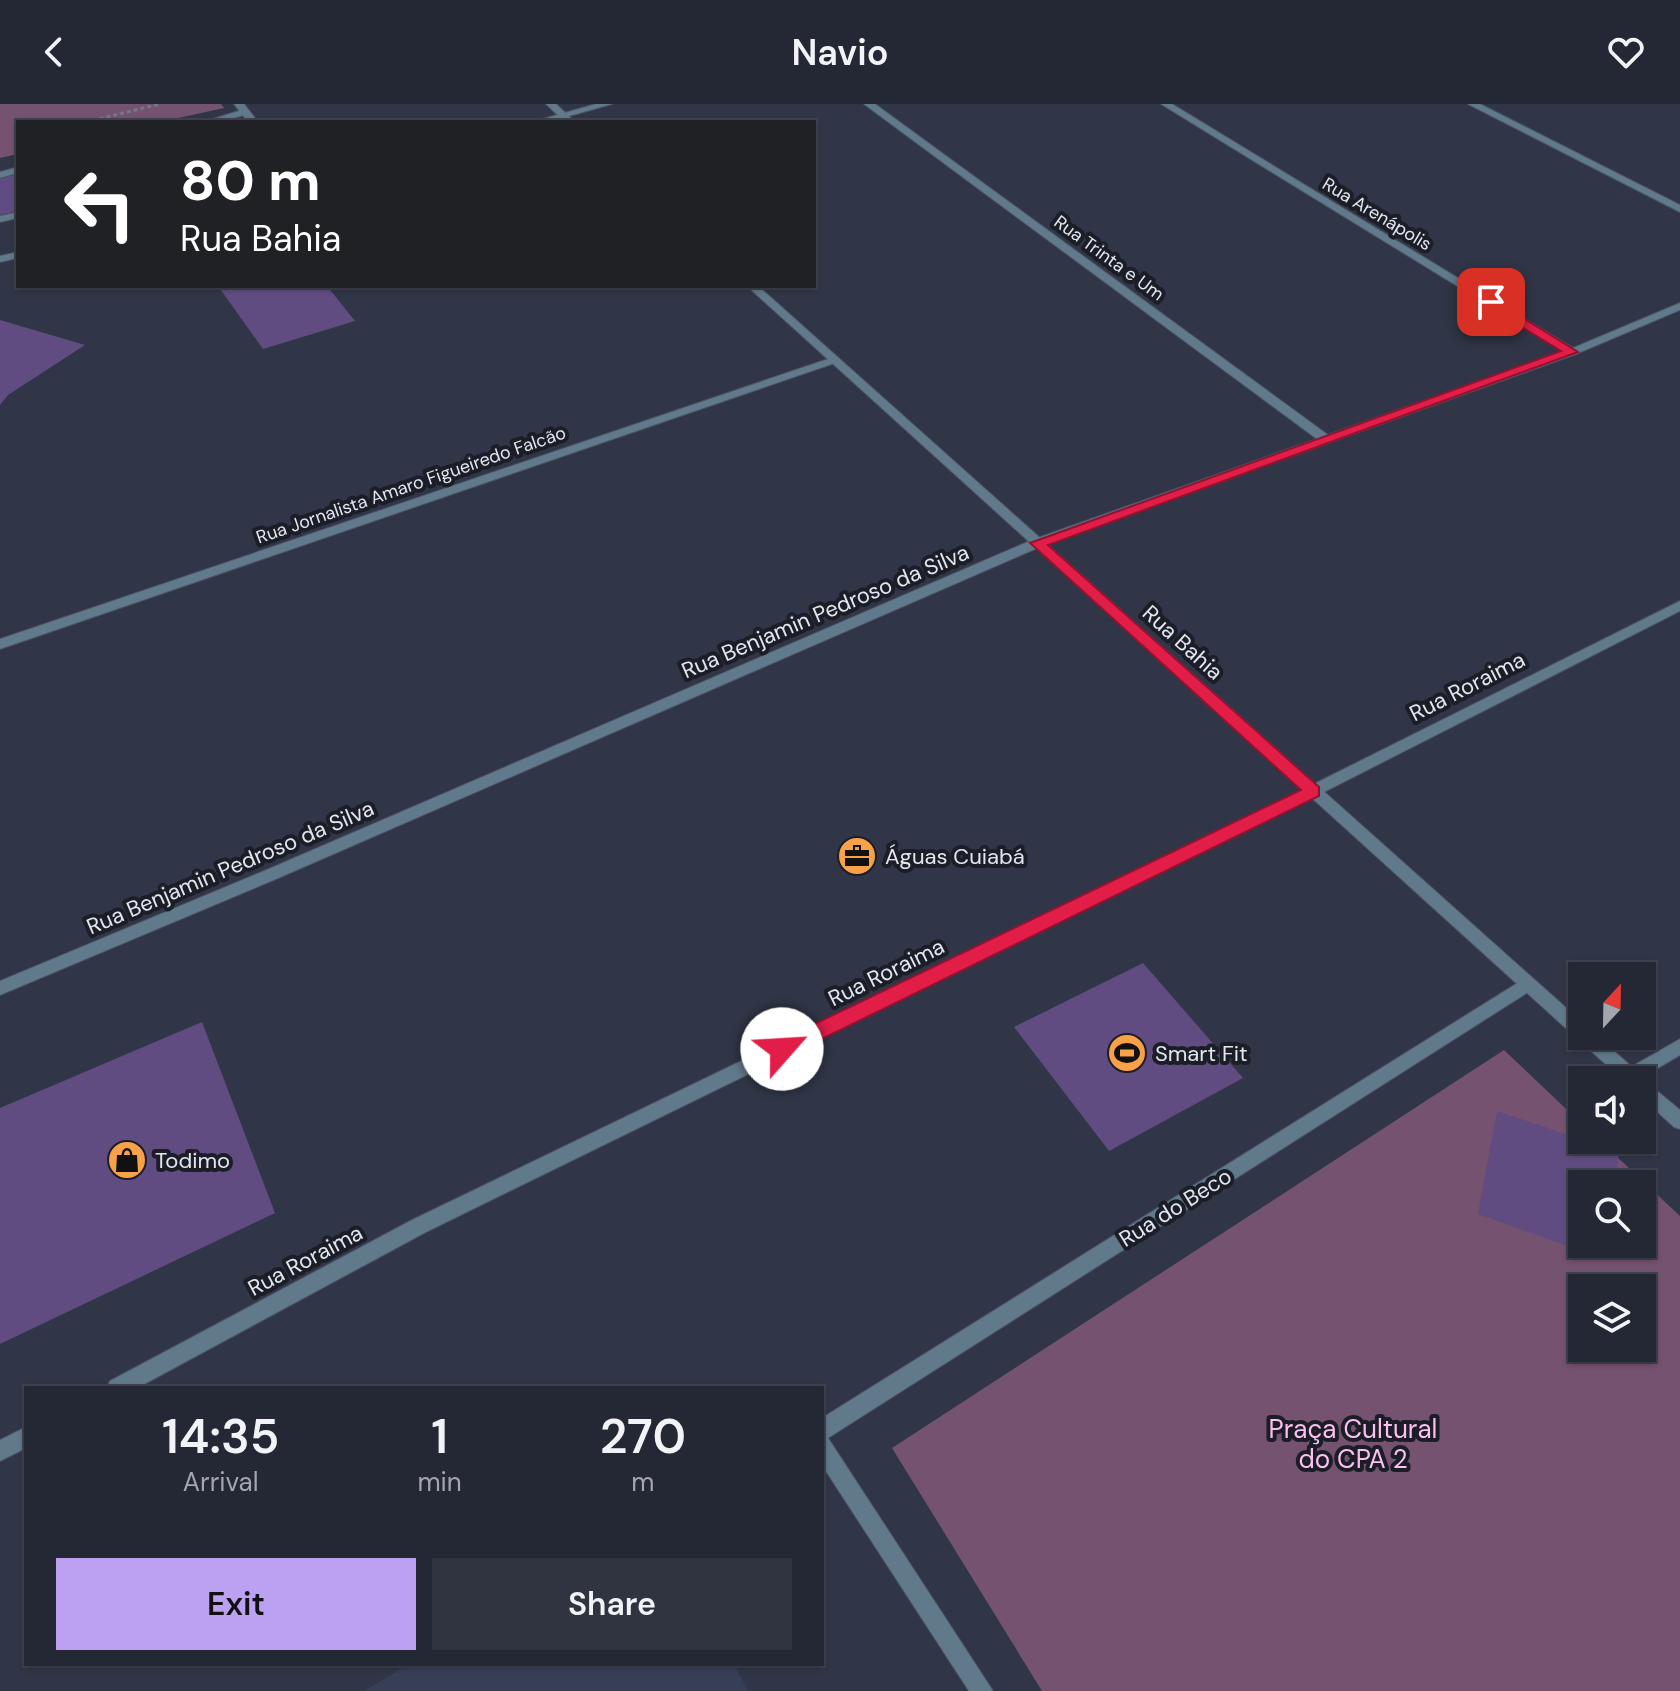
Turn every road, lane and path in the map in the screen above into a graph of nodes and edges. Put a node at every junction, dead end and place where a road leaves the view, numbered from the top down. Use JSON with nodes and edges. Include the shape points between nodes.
{"nodes":[{"id":1,"x":160,"y":104,"type":"edge"},
{"id":2,"x":551,"y":104,"type":"edge"},
{"id":3,"x":607,"y":104,"type":"edge"},
{"id":4,"x":869,"y":104,"type":"edge"},
{"id":5,"x":1166,"y":104,"type":"edge"},
{"id":6,"x":1473,"y":104,"type":"edge"},
{"id":7,"x":242,"y":108,"type":"edge"},
{"id":8,"x":566,"y":119,"type":"edge"},
{"id":9,"x":94,"y":120,"type":"edge"},
{"id":10,"x":213,"y":120,"type":"edge"},
{"id":11,"x":1680,"y":209,"type":"edge"},
{"id":12,"x":754,"y":288,"type":"edge"},
{"id":13,"x":1680,"y":306,"type":"edge"},
{"id":14,"x":1572,"y":352,"type":"junction"},
{"id":15,"x":834,"y":360,"type":"junction"},
{"id":16,"x":1328,"y":441,"type":"junction"},
{"id":17,"x":1037,"y":543,"type":"junction"},
{"id":18,"x":1680,"y":605,"type":"edge"},
{"id":19,"x":0,"y":644,"type":"edge"},
{"id":20,"x":1313,"y":791,"type":"junction"},
{"id":21,"x":1527,"y":984,"type":"junction"},
{"id":22,"x":0,"y":988,"type":"edge"},
{"id":23,"x":1568,"y":1020,"type":"edge"},
{"id":24,"x":1680,"y":1046,"type":"edge"},
{"id":25,"x":1602,"y":1050,"type":"edge"},
{"id":26,"x":1619,"y":1066,"type":"edge"},
{"id":27,"x":1655,"y":1066,"type":"edge"},
{"id":28,"x":1656,"y":1099,"type":"edge"},
{"id":29,"x":1680,"y":1121,"type":"edge"},
{"id":30,"x":121,"y":1386,"type":"edge"},
{"id":31,"x":824,"y":1429,"type":"edge"},
{"id":32,"x":24,"y":1438,"type":"edge"},
{"id":33,"x":824,"y":1449,"type":"edge"},
{"id":34,"x":0,"y":1451,"type":"edge"},
{"id":35,"x":982,"y":1691,"type":"edge"}],
"edges":[{"from":1,"to":9,"type":"path"},
{"from":2,"to":8,"type":"street"},
{"from":3,"to":8,"type":"street"},
{"from":4,"to":16,"type":"street","name":"Rua Trinta e Um"},
{"from":5,"to":14,"type":"street","name":"Rua Arenápolis"},
{"from":6,"to":11,"type":"street"},
{"from":7,"to":10,"type":"street"},
{"from":12,"to":15,"type":"street","name":"Rua Bahia"},
{"from":13,"to":14,"type":"street","name":"Rua Benjamin Pedroso da Silva"},
{"from":14,"to":16,"type":"street","name":"Rua Benjamin Pedroso da Silva"},
{"from":15,"to":17,"type":"street","name":"Rua Bahia"},
{"from":15,"to":19,"type":"street","name":"Rua Jornalista Amaro Figueiredo Falcão"},
{"from":16,"to":17,"type":"street","name":"Rua Benjamin Pedroso da Silva"},
{"from":17,"to":20,"type":"street","name":"Rua Bahia"},
{"from":17,"to":22,"type":"street","name":"Rua Benjamin Pedroso da Silva"},
{"from":18,"to":20,"type":"street","name":"Rua Roraima"},
{"from":20,"to":21,"type":"street","name":"Rua Bahia"},
{"from":20,"to":30,"type":"street","name":"Rua Roraima","via":[[419,1226]]},
{"from":21,"to":23,"type":"street","name":"Rua Bahia"},
{"from":21,"to":31,"type":"street","name":"Rua do Beco"},
{"from":24,"to":27,"type":"street"},
{"from":25,"to":26,"type":"street","name":"Rua Bahia"},
{"from":28,"to":29,"type":"street","name":"Rua Bahia"},
{"from":32,"to":34,"type":"street"},
{"from":33,"to":35,"type":"street"}]}
